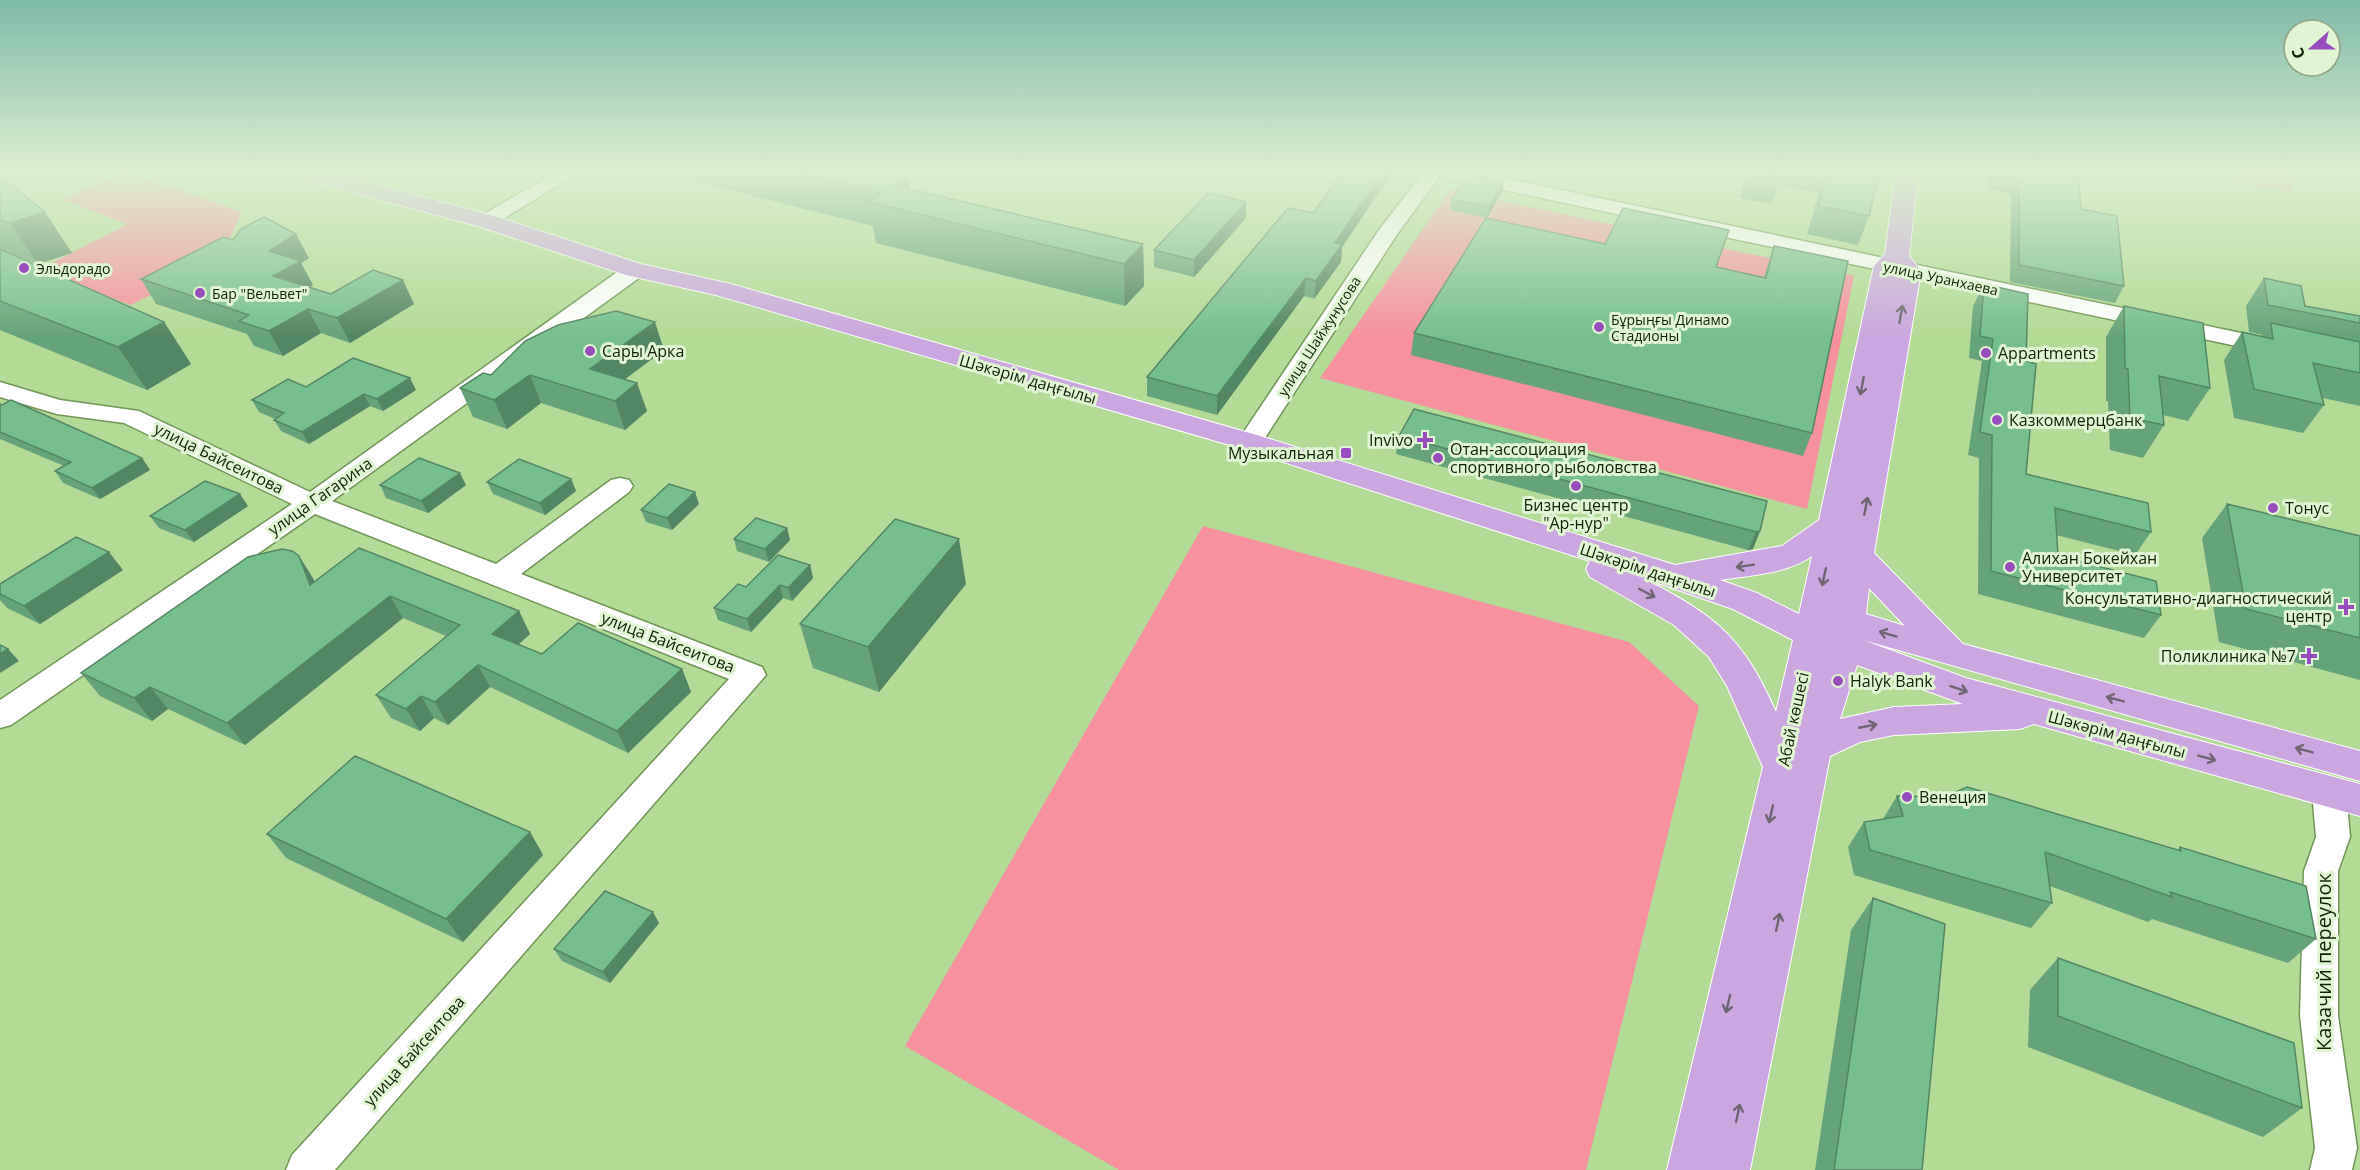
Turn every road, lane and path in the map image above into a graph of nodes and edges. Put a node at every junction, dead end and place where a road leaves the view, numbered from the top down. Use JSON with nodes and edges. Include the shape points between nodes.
{"nodes":[{"id":1,"x":506,"y":228,"type":"edge"},
{"id":2,"x":1391,"y":228,"type":"edge"},
{"id":3,"x":1717,"y":228,"type":"edge"},
{"id":4,"x":1900,"y":228,"type":"edge"},
{"id":5,"x":1898,"y":265,"type":"junction"},
{"id":6,"x":635,"y":270,"type":"junction"},
{"id":7,"x":2297,"y":352,"type":"edge"},
{"id":8,"x":0,"y":389,"type":"edge"},
{"id":9,"x":1250,"y":442,"type":"junction"},
{"id":10,"x":620,"y":486,"type":"dead end"},
{"id":11,"x":312,"y":503,"type":"junction"},
{"id":12,"x":1835,"y":524,"type":"junction"},
{"id":13,"x":1561,"y":542,"type":"junction"},
{"id":14,"x":1857,"y":555,"type":"junction"},
{"id":15,"x":499,"y":576,"type":"junction"},
{"id":16,"x":1673,"y":576,"type":"junction"},
{"id":17,"x":1830,"y":628,"type":"junction"},
{"id":18,"x":1953,"y":654,"type":"junction"},
{"id":19,"x":2043,"y":714,"type":"junction"},
{"id":20,"x":0,"y":716,"type":"edge"},
{"id":21,"x":1798,"y":758,"type":"junction"},
{"id":22,"x":2360,"y":766,"type":"edge"},
{"id":23,"x":2344,"y":796,"type":"edge"},
{"id":24,"x":308,"y":1170,"type":"edge"},
{"id":25,"x":1690,"y":1170,"type":"edge"},
{"id":26,"x":1726,"y":1170,"type":"edge"},
{"id":27,"x":2331,"y":1170,"type":"edge"}],
"edges":[{"from":1,"to":6,"type":"main road","name":"Шәкәрім даңғылы"},
{"from":2,"to":9,"type":"street","name":"улица Шайжунусова"},
{"from":3,"to":5,"type":"street","name":"улица Уранхаева"},
{"from":4,"to":5,"type":"main road","name":"Абай көшесі"},
{"from":5,"to":7,"type":"street","name":"улица Уранхаева"},
{"from":5,"to":12,"type":"main road","name":"Абай көшесі","one_way":true},
{"from":14,"to":5,"type":"main road","name":"Абай көшесі","one_way":true},
{"from":6,"to":9,"type":"main road","name":"Шәкәрім даңғылы","via":[[722,289]]},
{"from":6,"to":11,"type":"street","name":"улица Гагарина"},
{"from":8,"to":11,"type":"street","name":"улица Байсеитова","via":[[57,406],[130,416]]},
{"from":9,"to":13,"type":"main road","name":"Шәкәрім даңғылы"},
{"from":10,"to":15,"type":"street"},
{"from":11,"to":15,"type":"street","name":"улица Байсеитова"},
{"from":11,"to":20,"type":"street","name":"улица Гагарина"},
{"from":12,"to":16,"type":"main road","one_way":true,"via":[[1793,554]]},
{"from":12,"to":17,"type":"main road","name":"Абай көшесі","one_way":true},
{"from":13,"to":16,"type":"main road","name":"Шәкәрім даңғылы"},
{"from":13,"to":21,"type":"main road","one_way":true,"via":[[1688,618],[1718,644]]},
{"from":14,"to":17,"type":"main road","name":"Абай көшесі"},
{"from":14,"to":18,"type":"main road"},
{"from":15,"to":24,"type":"street","name":"улица Байсеитова","via":[[751,675]]},
{"from":16,"to":17,"type":"main road","name":"Шәкәрім даңғылы"},
{"from":18,"to":17,"type":"main road","name":"Шәкәрім даңғылы","one_way":true},
{"from":17,"to":19,"type":"main road","name":"Шәкәрім даңғылы","one_way":true,"via":[[1959,689]]},
{"from":17,"to":21,"type":"main road","name":"Абай көшесі"},
{"from":22,"to":18,"type":"main road","name":"Шәкәрім даңғылы","one_way":true},
{"from":21,"to":19,"type":"main road","one_way":true,"via":[[1852,729],[1894,721]]},
{"from":19,"to":23,"type":"main road","name":"Шәкәрім даңғылы","one_way":true},
{"from":21,"to":25,"type":"main road","name":"Абай көшесі","one_way":true},
{"from":26,"to":21,"type":"main road","name":"Абай көшесі","one_way":true},
{"from":23,"to":27,"type":"street","name":"Казачий переулок","via":[[2321,871],[2319,1016],[2336,1148]]}]}
